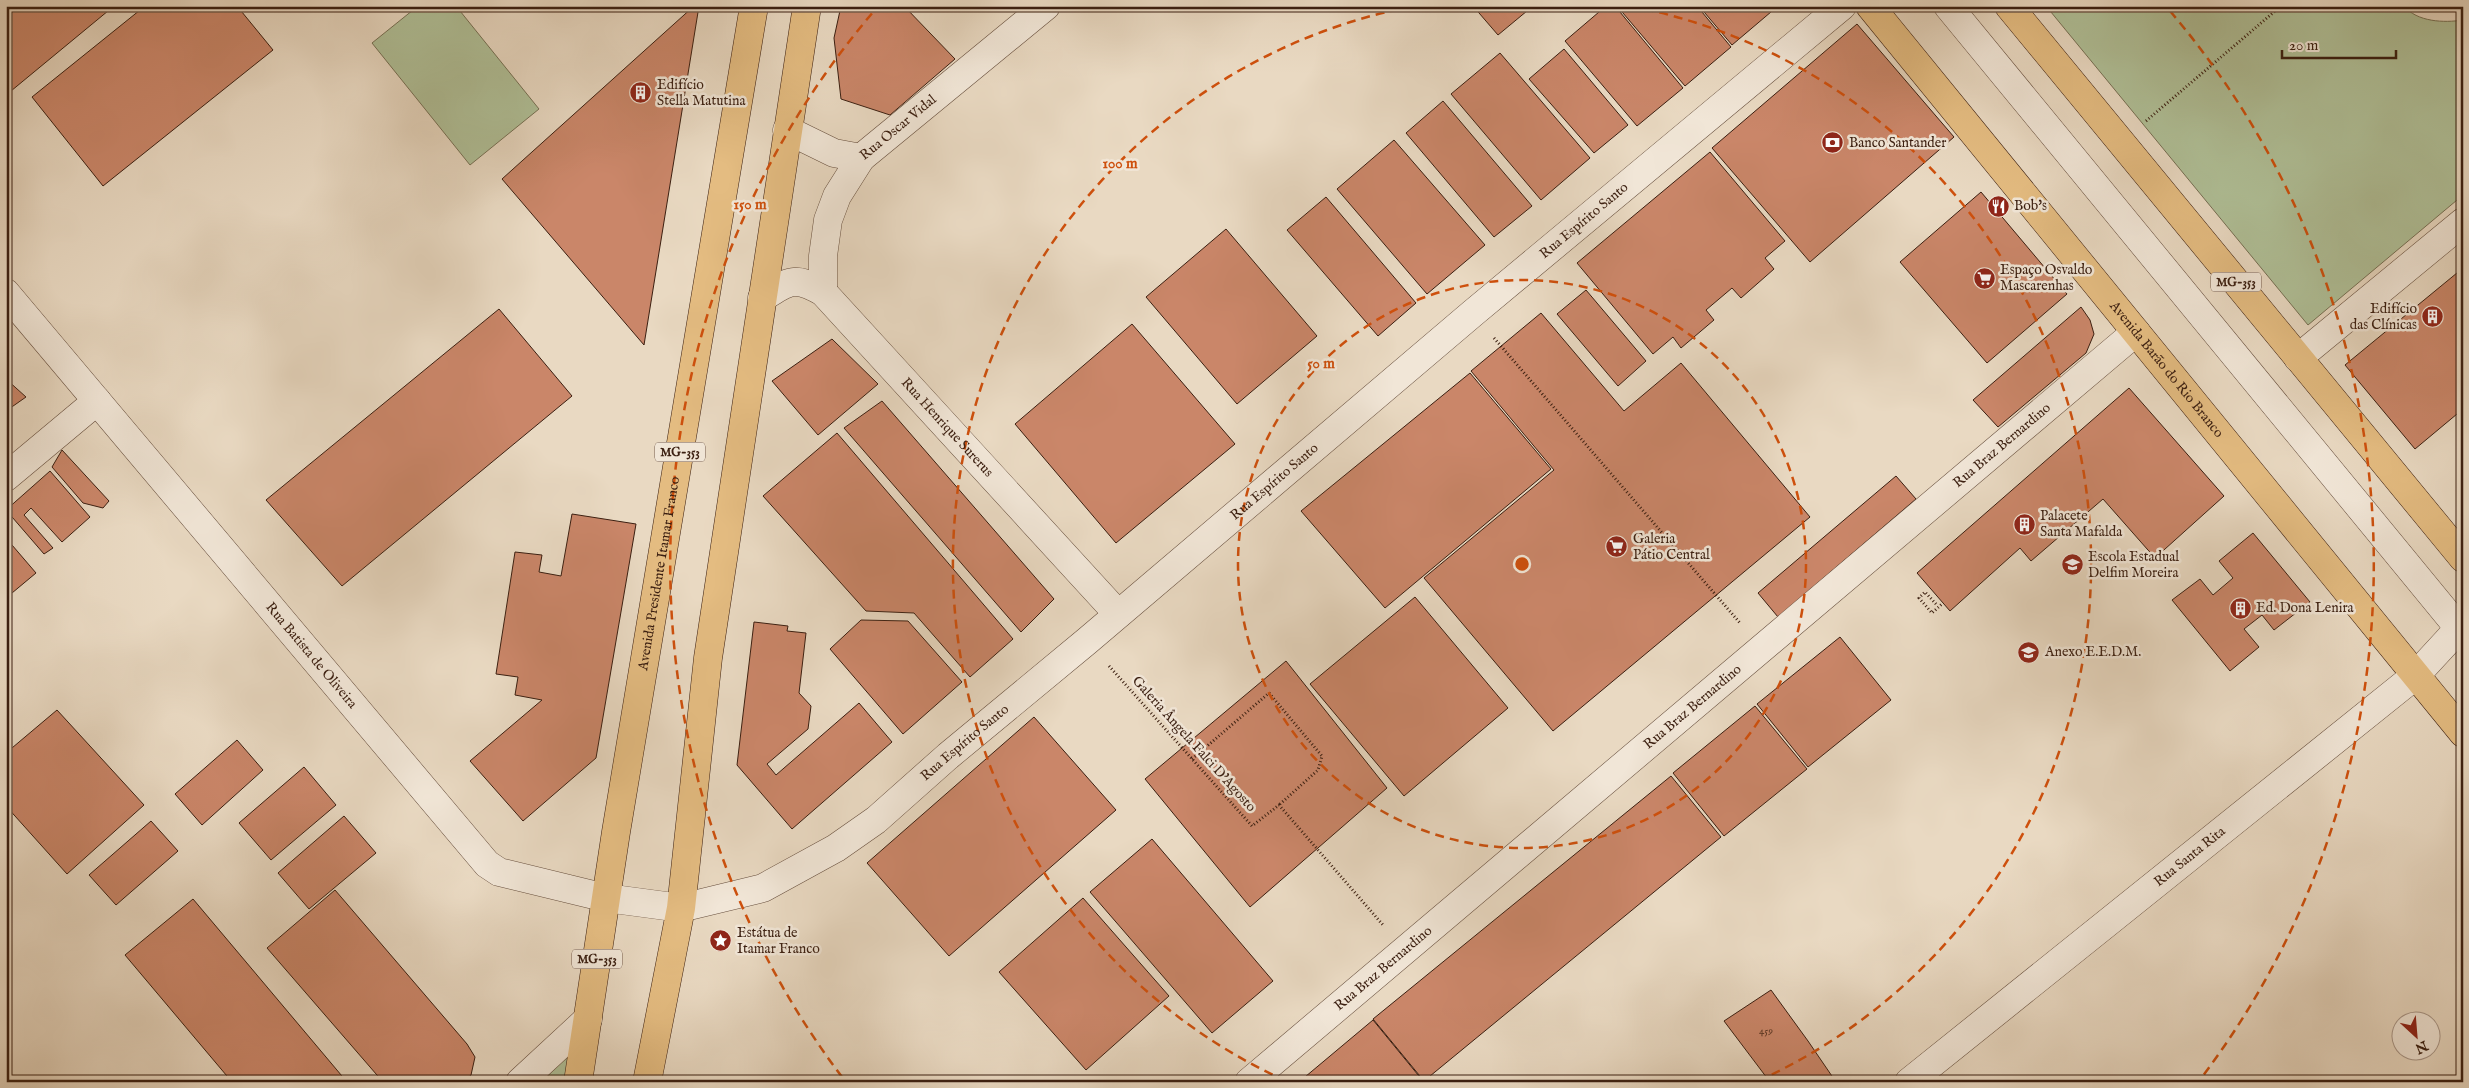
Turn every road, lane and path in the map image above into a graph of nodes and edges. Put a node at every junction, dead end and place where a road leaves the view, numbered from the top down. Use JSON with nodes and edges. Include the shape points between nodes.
{"nodes":[{"id":1,"x":754,"y":6,"type":"edge"},
{"id":2,"x":807,"y":6,"type":"edge"},
{"id":3,"x":1046,"y":6,"type":"edge"},
{"id":4,"x":1842,"y":6,"type":"edge"},
{"id":5,"x":1870,"y":6,"type":"edge"},
{"id":6,"x":1948,"y":6,"type":"edge"},
{"id":7,"x":2009,"y":6,"type":"edge"},
{"id":8,"x":2281,"y":6,"type":"edge"},
{"id":9,"x":787,"y":130,"type":"junction"},
{"id":10,"x":2121,"y":142,"type":"junction"},
{"id":11,"x":861,"y":158,"type":"junction"},
{"id":12,"x":2463,"y":222,"type":"edge"},
{"id":13,"x":823,"y":292,"type":"junction"},
{"id":14,"x":6,"y":293,"type":"edge"},
{"id":15,"x":762,"y":298,"type":"junction"},
{"id":16,"x":1473,"y":313,"type":"junction"},
{"id":17,"x":2136,"y":332,"type":"junction"},
{"id":18,"x":2298,"y":358,"type":"junction"},
{"id":19,"x":97,"y":401,"type":"junction"},
{"id":20,"x":6,"y":477,"type":"edge"},
{"id":21,"x":2463,"y":558,"type":"edge"},
{"id":22,"x":1944,"y":603,"type":"dead end"},
{"id":23,"x":1936,"y":604,"type":"dead end"},
{"id":24,"x":1118,"y":614,"type":"junction"},
{"id":25,"x":2462,"y":629,"type":"edge"},
{"id":26,"x":1087,"y":641,"type":"junction"},
{"id":27,"x":1763,"y":650,"type":"junction"},
{"id":28,"x":2416,"y":675,"type":"junction"},
{"id":29,"x":2463,"y":732,"type":"edge"},
{"id":30,"x":1192,"y":759,"type":"junction"},
{"id":31,"x":1279,"y":805,"type":"junction"},
{"id":32,"x":606,"y":898,"type":"junction"},
{"id":33,"x":681,"y":908,"type":"junction"},
{"id":34,"x":1405,"y":951,"type":"junction"},
{"id":35,"x":588,"y":1019,"type":"junction"},
{"id":36,"x":520,"y":1082,"type":"edge"},
{"id":37,"x":578,"y":1082,"type":"edge"},
{"id":38,"x":647,"y":1082,"type":"edge"},
{"id":39,"x":1249,"y":1082,"type":"edge"},
{"id":40,"x":1908,"y":1082,"type":"edge"}],
"edges":[{"from":1,"to":32,"type":"main road","name":"Avenida Presidente Itamar Franco","number":"MG-353"},
{"from":2,"to":9,"type":"main road"},
{"from":3,"to":11,"type":"street","name":"Rua Oscar Vidal"},
{"from":4,"to":16,"type":"street","name":"Rua Espírito Santo"},
{"from":5,"to":17,"type":"main road","name":"Avenida Barão do Rio Branco"},
{"from":6,"to":25,"type":"street"},
{"from":7,"to":10,"type":"main road","number":"MG-353"},
{"from":8,"to":10,"type":"path"},
{"from":9,"to":11,"type":"street","via":[[834,153]]},
{"from":9,"to":15,"type":"main road"},
{"from":10,"to":18,"type":"main road","number":"MG-353"},
{"from":11,"to":13,"type":"street","name":"Rua Oscar Vidal","via":[[837,196],[828,220]]},
{"from":12,"to":18,"type":"street"},
{"from":13,"to":15,"type":"street","name":"Rua Henrique Surerus","via":[[808,283],[788,281]]},
{"from":13,"to":24,"type":"street","name":"Rua Henrique Surerus"},
{"from":14,"to":19,"type":"street","name":"Rua Batista de Oliveira"},
{"from":15,"to":33,"type":"main road","via":[[708,658]]},
{"from":16,"to":24,"type":"street","name":"Rua Espírito Santo"},
{"from":16,"to":27,"type":"path"},
{"from":17,"to":27,"type":"street","name":"Rua Braz Bernardino"},
{"from":17,"to":28,"type":"main road","name":"Avenida Barão do Rio Branco"},
{"from":18,"to":21,"type":"main road","number":"MG-353"},
{"from":19,"to":20,"type":"street"},
{"from":19,"to":32,"type":"street","name":"Rua Batista de Oliveira","via":[[487,864],[508,874]]},
{"from":22,"to":23,"type":"path","via":[[1932,613],[1919,598],[1926,592]]},
{"from":24,"to":26,"type":"street","name":"Rua Espírito Santo"},
{"from":25,"to":28,"type":"street","name":"Rua Santa Rita"},
{"from":26,"to":30,"type":"path","name":"Galeria Ângela Falci D'Agosto"},
{"from":26,"to":33,"type":"street","name":"Rua Espírito Santo","via":[[876,820],[836,848],[763,888]]},
{"from":27,"to":34,"type":"street","name":"Rua Braz Bernardino"},
{"from":28,"to":29,"type":"main road","name":"Avenida Barão do Rio Branco"},
{"from":28,"to":40,"type":"street","name":"Rua Santa Rita"},
{"from":30,"to":31,"type":"path","name":"Galeria Ângela Falci D'Agosto","via":[[1252,826]]},
{"from":30,"to":31,"type":"path","via":[[1269,693],[1322,756],[1318,770]]},
{"from":31,"to":34,"type":"path","name":"Galeria Ângela Falci D'Agosto"},
{"from":32,"to":33,"type":"street","name":"Rua Batista de Oliveira"},
{"from":32,"to":35,"type":"main road","name":"Avenida Presidente Itamar Franco","number":"MG-353"},
{"from":33,"to":38,"type":"main road"},
{"from":34,"to":39,"type":"street","name":"Rua Braz Bernardino"},
{"from":35,"to":36,"type":"street"},
{"from":35,"to":37,"type":"main road","name":"Avenida Presidente Itamar Franco","number":"MG-353"}]}
